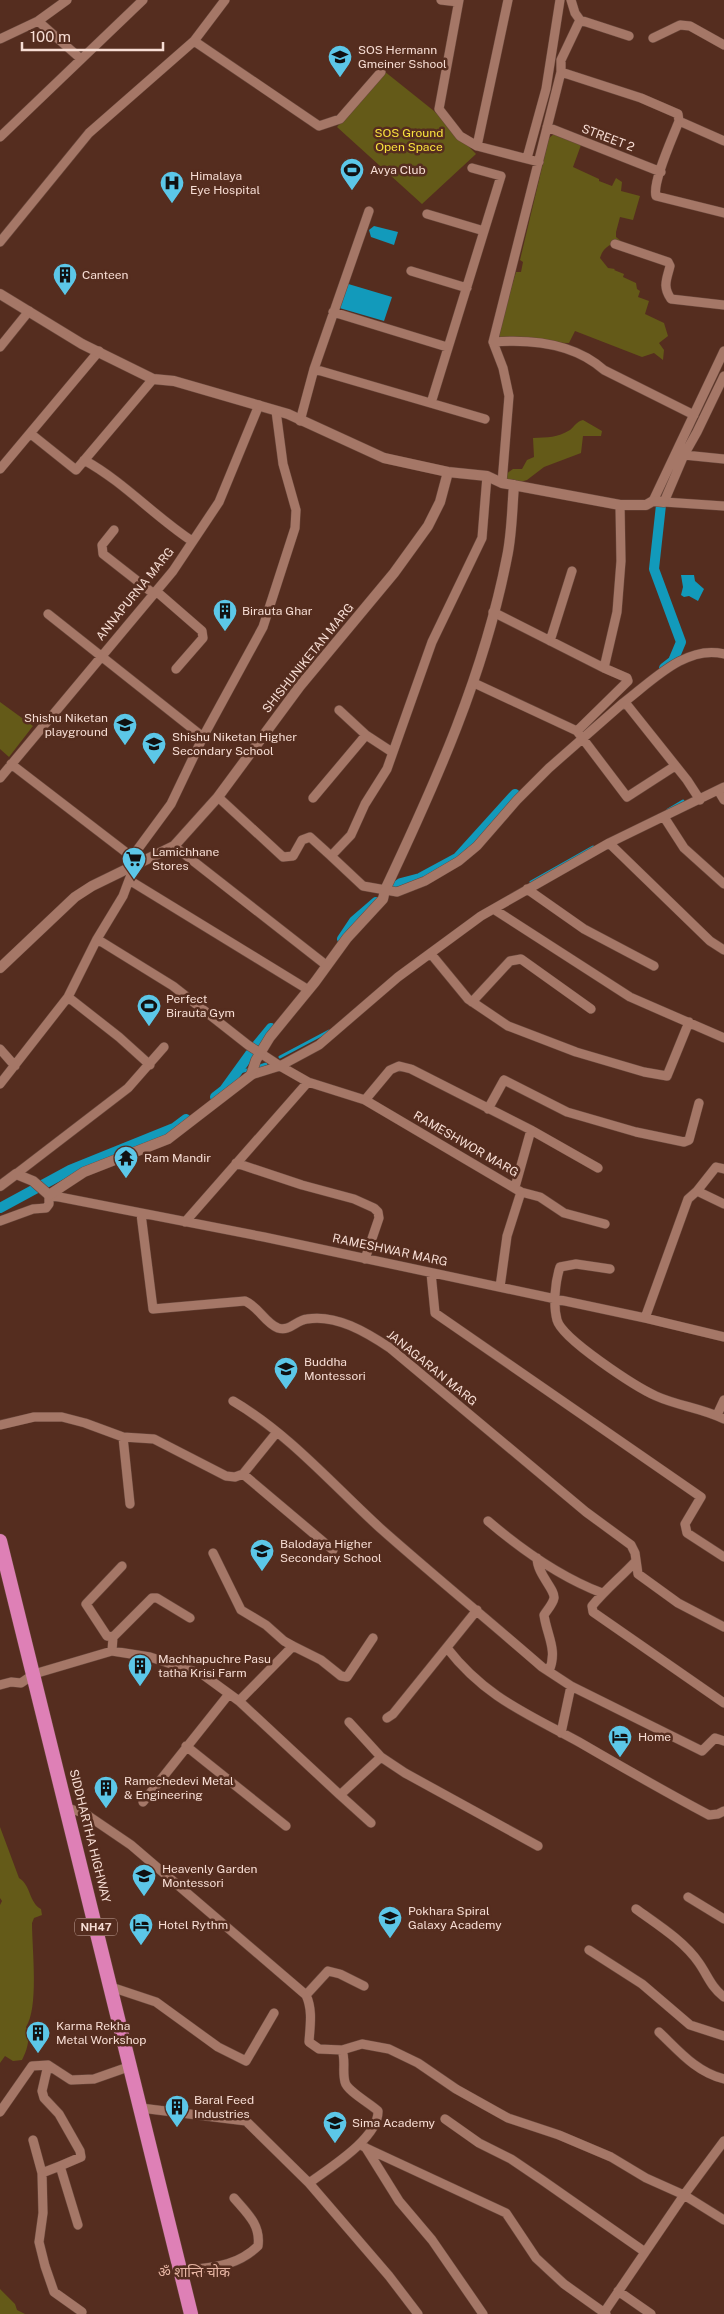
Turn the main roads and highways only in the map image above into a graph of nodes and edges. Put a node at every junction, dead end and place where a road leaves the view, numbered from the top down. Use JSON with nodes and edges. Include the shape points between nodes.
{"nodes":[{"id":1,"x":0,"y":1541,"type":"edge"},
{"id":2,"x":191,"y":2314,"type":"edge"}],
"edges":[{"from":1,"to":2,"type":"highway","name":"SIDDHARTHA HIGHWAY","number":"NH47"}]}
